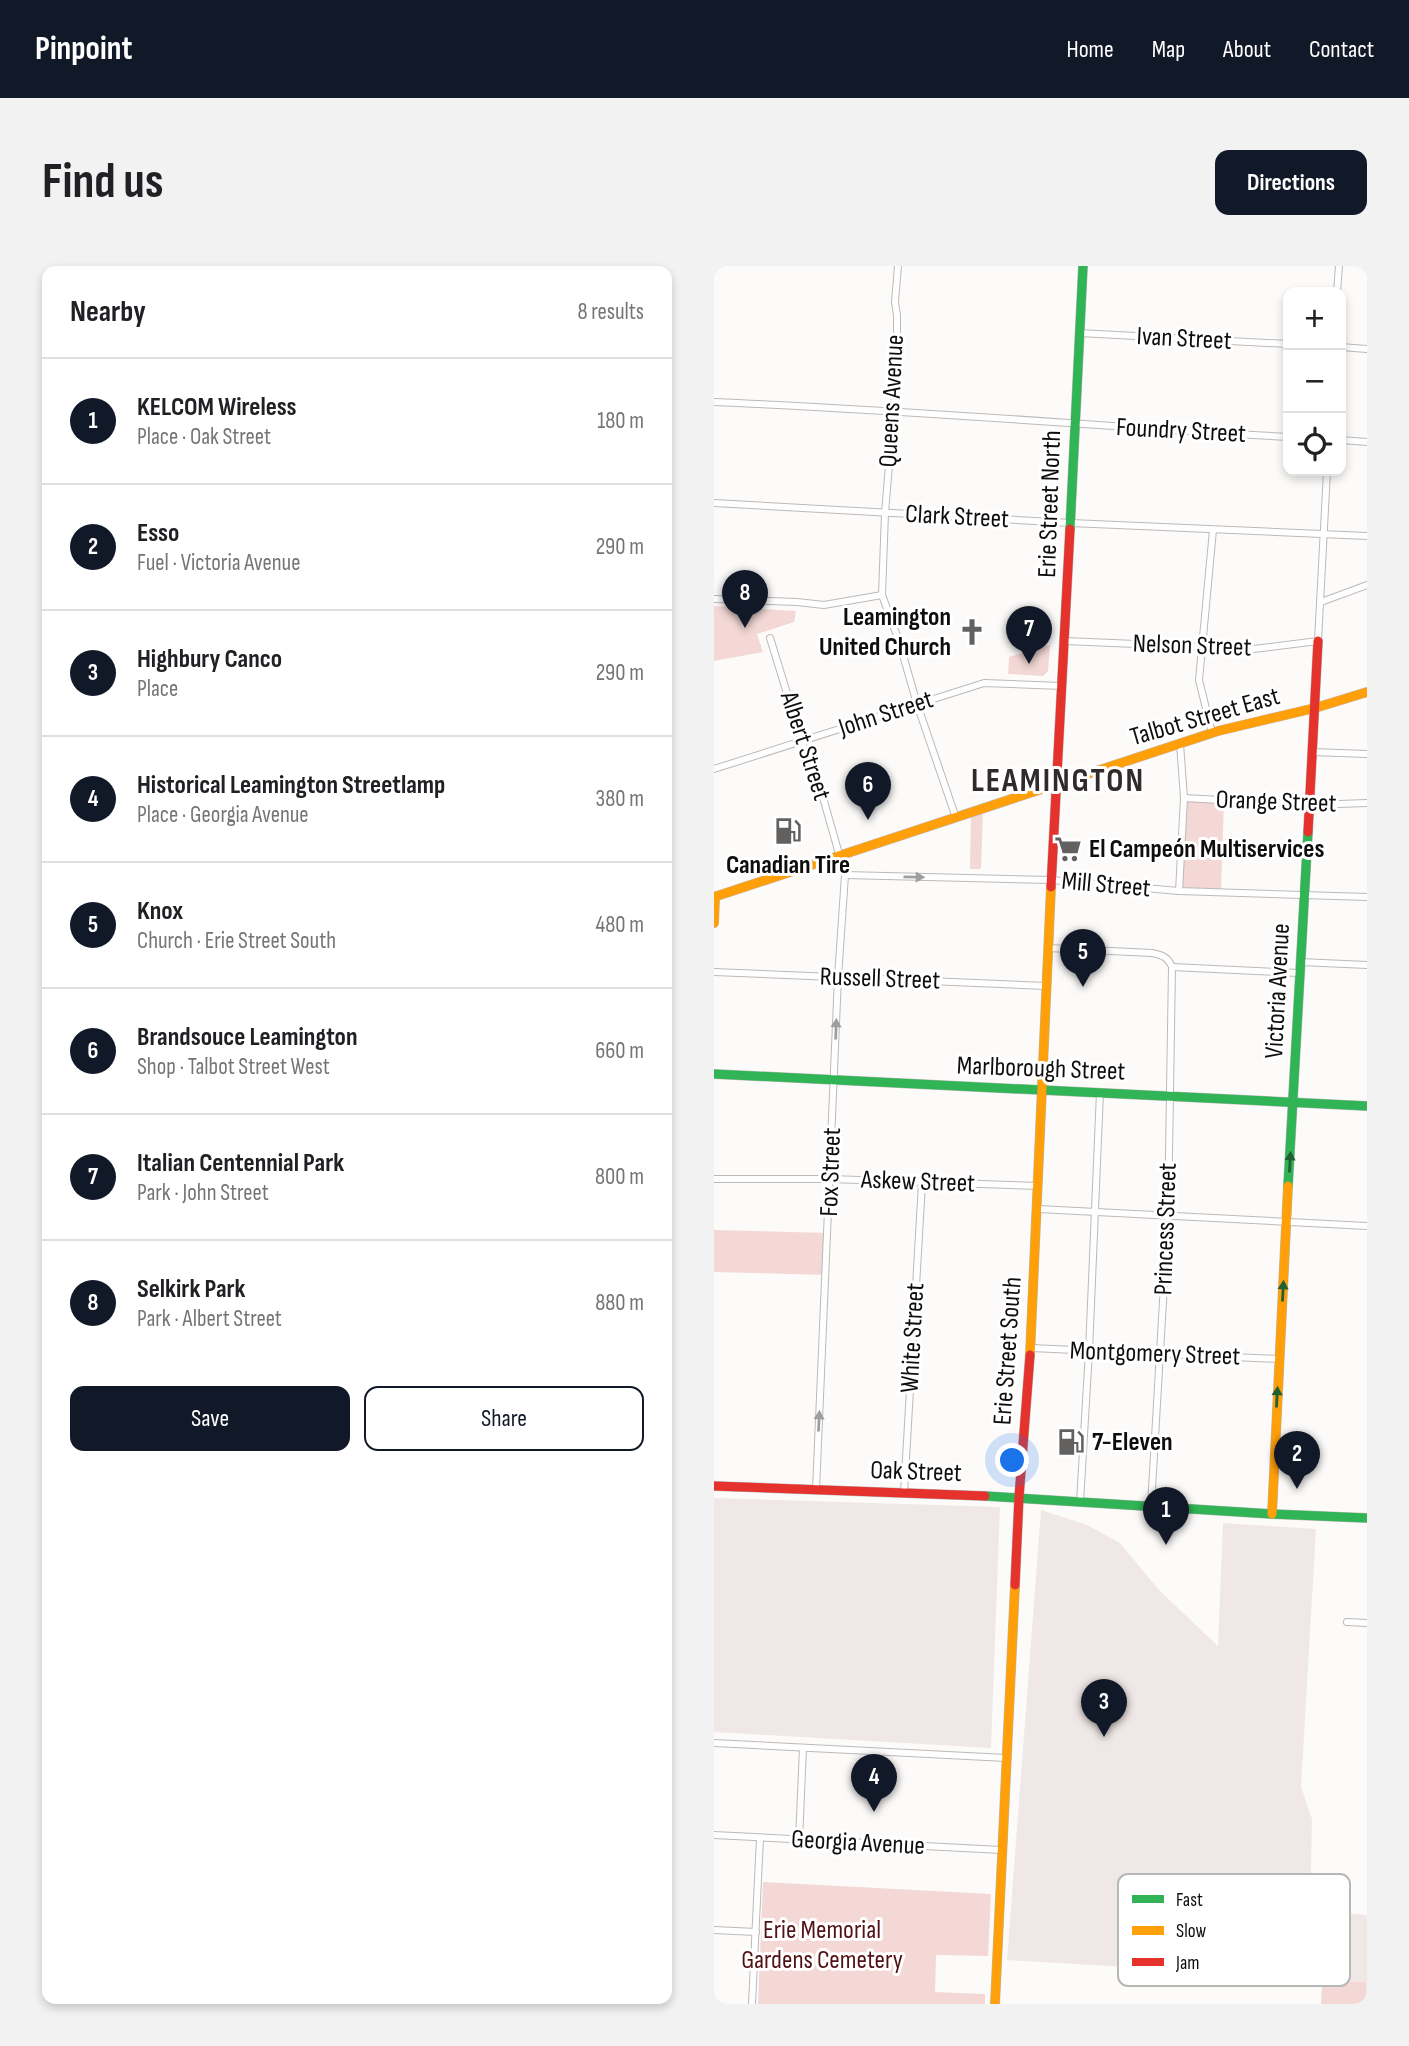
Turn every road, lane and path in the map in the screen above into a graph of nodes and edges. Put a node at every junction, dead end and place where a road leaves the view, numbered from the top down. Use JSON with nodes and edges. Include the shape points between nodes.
{"nodes":[{"id":1,"x":898,"y":266,"type":"edge"},
{"id":2,"x":1083,"y":266,"type":"edge"},
{"id":3,"x":1339,"y":266,"type":"edge"},
{"id":4,"x":1337,"y":287,"type":"edge"},
{"id":5,"x":1079,"y":333,"type":"junction"},
{"id":6,"x":1283,"y":344,"type":"edge"},
{"id":7,"x":1346,"y":347,"type":"edge"},
{"id":8,"x":1367,"y":349,"type":"edge"},
{"id":9,"x":714,"y":402,"type":"edge"},
{"id":10,"x":893,"y":411,"type":"junction"},
{"id":11,"x":1074,"y":425,"type":"junction"},
{"id":12,"x":1283,"y":437,"type":"edge"},
{"id":13,"x":1346,"y":440,"type":"edge"},
{"id":14,"x":1367,"y":442,"type":"edge"},
{"id":15,"x":1327,"y":476,"type":"edge"},
{"id":16,"x":714,"y":503,"type":"edge"},
{"id":17,"x":885,"y":513,"type":"junction"},
{"id":18,"x":1071,"y":523,"type":"junction"},
{"id":19,"x":1213,"y":530,"type":"junction"},
{"id":20,"x":1323,"y":534,"type":"junction"},
{"id":21,"x":1367,"y":536,"type":"edge"},
{"id":22,"x":1367,"y":585,"type":"edge"},
{"id":23,"x":882,"y":595,"type":"junction"},
{"id":24,"x":714,"y":598,"type":"edge"},
{"id":25,"x":1321,"y":602,"type":"junction"},
{"id":26,"x":770,"y":638,"type":"dead end"},
{"id":27,"x":1318,"y":641,"type":"junction"},
{"id":28,"x":1065,"y":642,"type":"junction"},
{"id":29,"x":1203,"y":647,"type":"junction"},
{"id":30,"x":1062,"y":686,"type":"junction"},
{"id":31,"x":1367,"y":692,"type":"edge"},
{"id":32,"x":917,"y":704,"type":"junction"},
{"id":33,"x":1315,"y":708,"type":"junction"},
{"id":34,"x":1212,"y":733,"type":"junction"},
{"id":35,"x":802,"y":742,"type":"junction"},
{"id":36,"x":1180,"y":744,"type":"junction"},
{"id":37,"x":1312,"y":752,"type":"junction"},
{"id":38,"x":1367,"y":754,"type":"edge"},
{"id":39,"x":714,"y":769,"type":"edge"},
{"id":40,"x":1055,"y":785,"type":"junction"},
{"id":41,"x":1184,"y":798,"type":"junction"},
{"id":42,"x":1367,"y":803,"type":"edge"},
{"id":43,"x":1311,"y":805,"type":"junction"},
{"id":44,"x":956,"y":817,"type":"junction"},
{"id":45,"x":840,"y":856,"type":"junction"},
{"id":46,"x":845,"y":875,"type":"junction"},
{"id":47,"x":1051,"y":880,"type":"junction"},
{"id":48,"x":1179,"y":891,"type":"junction"},
{"id":49,"x":1305,"y":895,"type":"junction"},
{"id":50,"x":714,"y":897,"type":"edge"},
{"id":51,"x":1367,"y":897,"type":"edge"},
{"id":52,"x":714,"y":923,"type":"edge"},
{"id":53,"x":1048,"y":948,"type":"junction"},
{"id":54,"x":1300,"y":962,"type":"junction"},
{"id":55,"x":1367,"y":965,"type":"edge"},
{"id":56,"x":1172,"y":967,"type":"junction"},
{"id":57,"x":714,"y":972,"type":"edge"},
{"id":58,"x":1299,"y":973,"type":"junction"},
{"id":59,"x":838,"y":977,"type":"junction"},
{"id":60,"x":1046,"y":986,"type":"junction"},
{"id":61,"x":714,"y":1074,"type":"edge"},
{"id":62,"x":834,"y":1080,"type":"junction"},
{"id":63,"x":1042,"y":1090,"type":"junction"},
{"id":64,"x":1100,"y":1093,"type":"junction"},
{"id":65,"x":1169,"y":1095,"type":"junction"},
{"id":66,"x":1293,"y":1102,"type":"junction"},
{"id":67,"x":1367,"y":1106,"type":"edge"},
{"id":68,"x":714,"y":1179,"type":"edge"},
{"id":69,"x":830,"y":1179,"type":"junction"},
{"id":70,"x":922,"y":1183,"type":"junction"},
{"id":71,"x":1038,"y":1186,"type":"junction"},
{"id":72,"x":1038,"y":1209,"type":"junction"},
{"id":73,"x":1094,"y":1213,"type":"junction"},
{"id":74,"x":1168,"y":1216,"type":"junction"},
{"id":75,"x":1287,"y":1223,"type":"junction"},
{"id":76,"x":1367,"y":1226,"type":"edge"},
{"id":77,"x":1031,"y":1348,"type":"junction"},
{"id":78,"x":1089,"y":1351,"type":"junction"},
{"id":79,"x":1161,"y":1353,"type":"junction"},
{"id":80,"x":1279,"y":1359,"type":"junction"},
{"id":81,"x":714,"y":1486,"type":"edge"},
{"id":82,"x":816,"y":1490,"type":"junction"},
{"id":83,"x":904,"y":1493,"type":"junction"},
{"id":84,"x":1019,"y":1497,"type":"junction"},
{"id":85,"x":1080,"y":1502,"type":"junction"},
{"id":86,"x":1151,"y":1506,"type":"junction"},
{"id":87,"x":1272,"y":1514,"type":"junction"},
{"id":88,"x":1367,"y":1518,"type":"edge"},
{"id":89,"x":1347,"y":1622,"type":"dead end"},
{"id":90,"x":1367,"y":1623,"type":"edge"},
{"id":91,"x":714,"y":1743,"type":"edge"},
{"id":92,"x":803,"y":1748,"type":"junction"},
{"id":93,"x":1006,"y":1758,"type":"junction"},
{"id":94,"x":714,"y":1835,"type":"edge"},
{"id":95,"x":760,"y":1838,"type":"junction"},
{"id":96,"x":799,"y":1840,"type":"junction"},
{"id":97,"x":1001,"y":1850,"type":"junction"},
{"id":98,"x":714,"y":1930,"type":"edge"},
{"id":99,"x":756,"y":1932,"type":"junction"},
{"id":100,"x":752,"y":2004,"type":"edge"},
{"id":101,"x":995,"y":2004,"type":"edge"}],
"edges":[{"from":1,"to":10,"type":"street","name":"Queens Avenue"},
{"from":2,"to":5,"type":"main road","name":"Erie Street North"},
{"from":3,"to":4,"type":"street"},
{"from":5,"to":6,"type":"street","name":"Ivan Street"},
{"from":5,"to":11,"type":"main road","name":"Erie Street North"},
{"from":7,"to":8,"type":"street"},
{"from":9,"to":10,"type":"street","name":"Foundry Street"},
{"from":10,"to":11,"type":"street","name":"Foundry Street"},
{"from":10,"to":17,"type":"street","name":"Queens Avenue"},
{"from":11,"to":12,"type":"street","name":"Foundry Street"},
{"from":11,"to":18,"type":"main road","name":"Erie Street North"},
{"from":13,"to":14,"type":"street"},
{"from":15,"to":20,"type":"street","name":"Victoria Avenue"},
{"from":16,"to":17,"type":"street","name":"Clark Street"},
{"from":17,"to":18,"type":"street","name":"Clark Street"},
{"from":17,"to":23,"type":"street","name":"Queens Avenue"},
{"from":18,"to":19,"type":"street","name":"Clark Street"},
{"from":18,"to":28,"type":"main road","name":"Erie Street North"},
{"from":19,"to":20,"type":"street","name":"Clark Street"},
{"from":19,"to":29,"type":"street"},
{"from":20,"to":21,"type":"street","name":"Clark Street"},
{"from":20,"to":25,"type":"street","name":"Victoria Avenue"},
{"from":22,"to":25,"type":"street"},
{"from":23,"to":24,"type":"street","via":[[824,605]]},
{"from":23,"to":32,"type":"street","name":"Queens Avenue"},
{"from":25,"to":27,"type":"street","name":"Victoria Avenue"},
{"from":26,"to":35,"type":"street","name":"Albert Street"},
{"from":27,"to":29,"type":"street","name":"Nelson Street","via":[[1254,649]]},
{"from":27,"to":33,"type":"main road","name":"Victoria Avenue"},
{"from":28,"to":29,"type":"street","name":"Nelson Street"},
{"from":28,"to":30,"type":"main road","name":"Erie Street North"},
{"from":29,"to":34,"type":"street","via":[[1199,680]]},
{"from":30,"to":32,"type":"street","name":"John Street","via":[[984,683]]},
{"from":30,"to":40,"type":"main road","name":"Erie Street North"},
{"from":31,"to":33,"type":"main road","name":"Talbot Street East"},
{"from":32,"to":35,"type":"street","name":"John Street"},
{"from":32,"to":44,"type":"street","name":"Queens Avenue"},
{"from":33,"to":34,"type":"main road","name":"Talbot Street East"},
{"from":33,"to":37,"type":"main road","name":"Victoria Avenue"},
{"from":34,"to":36,"type":"main road","name":"Talbot Street East"},
{"from":35,"to":39,"type":"street","name":"John Street"},
{"from":35,"to":45,"type":"street","name":"Albert Street"},
{"from":36,"to":40,"type":"main road","name":"Talbot Street East"},
{"from":36,"to":41,"type":"street"},
{"from":37,"to":38,"type":"street"},
{"from":37,"to":43,"type":"main road","name":"Victoria Avenue"},
{"from":40,"to":44,"type":"main road","name":"Talbot Street East"},
{"from":40,"to":47,"type":"main road","name":"Erie Street South"},
{"from":41,"to":43,"type":"street","name":"Orange Street"},
{"from":41,"to":48,"type":"street"},
{"from":42,"to":43,"type":"street","name":"Orange Street"},
{"from":43,"to":49,"type":"main road","name":"Victoria Avenue"},
{"from":44,"to":45,"type":"main road","name":"Talbot Street East"},
{"from":45,"to":46,"type":"street","name":"Fox Street"},
{"from":45,"to":50,"type":"main road","name":"Talbot Street East"},
{"from":46,"to":47,"type":"street","name":"Mill Street","one_way":true},
{"from":46,"to":59,"type":"street","name":"Fox Street"},
{"from":47,"to":48,"type":"street","name":"Mill Street"},
{"from":47,"to":53,"type":"main road","name":"Erie Street South"},
{"from":48,"to":49,"type":"street","name":"Mill Street"},
{"from":49,"to":51,"type":"street","name":"Mill Street"},
{"from":49,"to":54,"type":"main road","name":"Victoria Avenue"},
{"from":50,"to":52,"type":"main road"},
{"from":53,"to":56,"type":"street","via":[[1164,956]]},
{"from":53,"to":60,"type":"main road","name":"Erie Street South"},
{"from":54,"to":55,"type":"street"},
{"from":54,"to":58,"type":"main road","name":"Victoria Avenue"},
{"from":56,"to":58,"type":"street"},
{"from":56,"to":65,"type":"street","name":"Princess Street"},
{"from":57,"to":59,"type":"street","name":"Russell Street"},
{"from":58,"to":66,"type":"main road","name":"Victoria Avenue"},
{"from":59,"to":60,"type":"street","name":"Russell Street"},
{"from":62,"to":59,"type":"street","name":"Fox Street","one_way":true},
{"from":60,"to":63,"type":"main road","name":"Erie Street South"},
{"from":61,"to":62,"type":"main road","name":"Marlborough Street"},
{"from":62,"to":63,"type":"main road","name":"Marlborough Street"},
{"from":62,"to":69,"type":"street","name":"Fox Street"},
{"from":63,"to":64,"type":"main road","name":"Marlborough Street"},
{"from":63,"to":71,"type":"main road","name":"Erie Street South"},
{"from":64,"to":65,"type":"main road","name":"Marlborough Street"},
{"from":64,"to":73,"type":"street"},
{"from":65,"to":66,"type":"main road","name":"Marlborough Street"},
{"from":65,"to":74,"type":"street","name":"Princess Street"},
{"from":66,"to":67,"type":"main road","name":"Marlborough Street"},
{"from":75,"to":66,"type":"main road","name":"Victoria Avenue","one_way":true},
{"from":68,"to":69,"type":"street","name":"Askew Street"},
{"from":69,"to":70,"type":"street","name":"Askew Street"},
{"from":82,"to":69,"type":"street","name":"Fox Street","one_way":true},
{"from":70,"to":71,"type":"street","name":"Askew Street"},
{"from":70,"to":83,"type":"street","name":"White Street"},
{"from":71,"to":72,"type":"main road","name":"Erie Street South"},
{"from":72,"to":73,"type":"street"},
{"from":72,"to":77,"type":"main road","name":"Erie Street South"},
{"from":73,"to":74,"type":"street"},
{"from":73,"to":78,"type":"street"},
{"from":74,"to":75,"type":"street"},
{"from":74,"to":79,"type":"street","name":"Princess Street"},
{"from":75,"to":76,"type":"street"},
{"from":80,"to":75,"type":"main road","name":"Victoria Avenue","one_way":true},
{"from":77,"to":78,"type":"street","name":"Montgomery Street"},
{"from":77,"to":84,"type":"main road","name":"Erie Street South"},
{"from":78,"to":79,"type":"street","name":"Montgomery Street"},
{"from":78,"to":85,"type":"street"},
{"from":79,"to":80,"type":"street","name":"Montgomery Street"},
{"from":79,"to":86,"type":"street","name":"Princess Street"},
{"from":87,"to":80,"type":"main road","name":"Victoria Avenue","one_way":true},
{"from":81,"to":82,"type":"main road","name":"Oak Street"},
{"from":82,"to":83,"type":"main road","name":"Oak Street"},
{"from":83,"to":84,"type":"main road","name":"Oak Street"},
{"from":84,"to":85,"type":"main road","name":"Oak Street"},
{"from":84,"to":93,"type":"main road","name":"Erie Street South"},
{"from":85,"to":86,"type":"main road","name":"Oak Street"},
{"from":86,"to":87,"type":"main road","name":"Oak Street"},
{"from":87,"to":88,"type":"main road","name":"Oak Street"},
{"from":89,"to":90,"type":"street"},
{"from":91,"to":92,"type":"street"},
{"from":92,"to":93,"type":"street"},
{"from":92,"to":96,"type":"street"},
{"from":93,"to":97,"type":"main road","name":"Erie Street South"},
{"from":94,"to":95,"type":"street","name":"Georgia Avenue"},
{"from":95,"to":96,"type":"street","name":"Georgia Avenue"},
{"from":95,"to":99,"type":"street"},
{"from":96,"to":97,"type":"street","name":"Georgia Avenue"},
{"from":97,"to":101,"type":"main road","name":"Erie Street South"},
{"from":98,"to":99,"type":"street"},
{"from":99,"to":100,"type":"street"}]}
